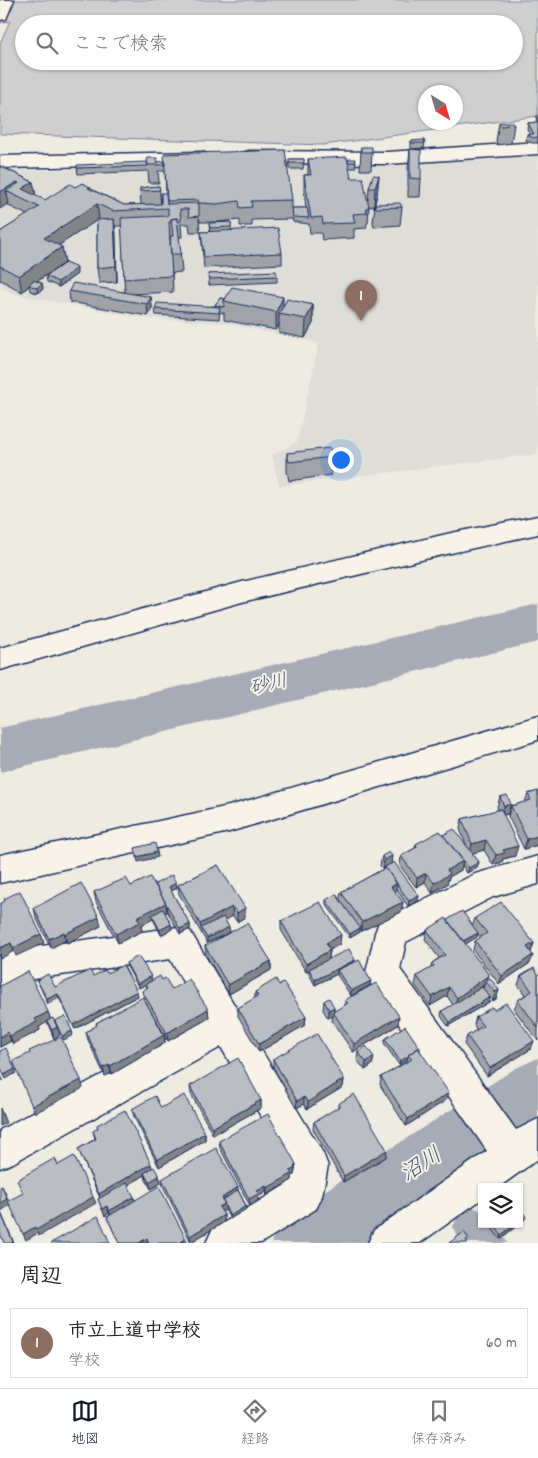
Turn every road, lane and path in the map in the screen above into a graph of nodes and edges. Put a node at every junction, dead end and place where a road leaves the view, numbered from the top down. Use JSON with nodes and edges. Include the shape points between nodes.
{"nodes":[{"id":1,"x":538,"y":148,"type":"edge"},
{"id":2,"x":0,"y":162,"type":"edge"},
{"id":3,"x":538,"y":525,"type":"edge"},
{"id":4,"x":0,"y":659,"type":"edge"},
{"id":5,"x":538,"y":728,"type":"edge"},
{"id":6,"x":0,"y":869,"type":"edge"},
{"id":7,"x":538,"y":870,"type":"edge"},
{"id":8,"x":0,"y":971,"type":"edge"},
{"id":9,"x":227,"y":1025,"type":"junction"},
{"id":10,"x":525,"y":1146,"type":"edge"},
{"id":11,"x":0,"y":1150,"type":"edge"},
{"id":12,"x":225,"y":1243,"type":"edge"},
{"id":13,"x":387,"y":1243,"type":"edge"}],
"edges":[{"from":1,"to":2,"type":"street","via":[[387,158],[312,156]]},
{"from":3,"to":4,"type":"street","via":[[252,590]]},
{"from":5,"to":6,"type":"street","via":[[229,819]]},
{"from":7,"to":10,"type":"street","via":[[486,884],[391,933],[383,973]]},
{"from":8,"to":9,"type":"street","via":[[27,964],[178,942]]},
{"from":9,"to":11,"type":"street"},
{"from":9,"to":12,"type":"street","via":[[310,1166],[303,1196]]},
{"from":10,"to":13,"type":"street"}]}
